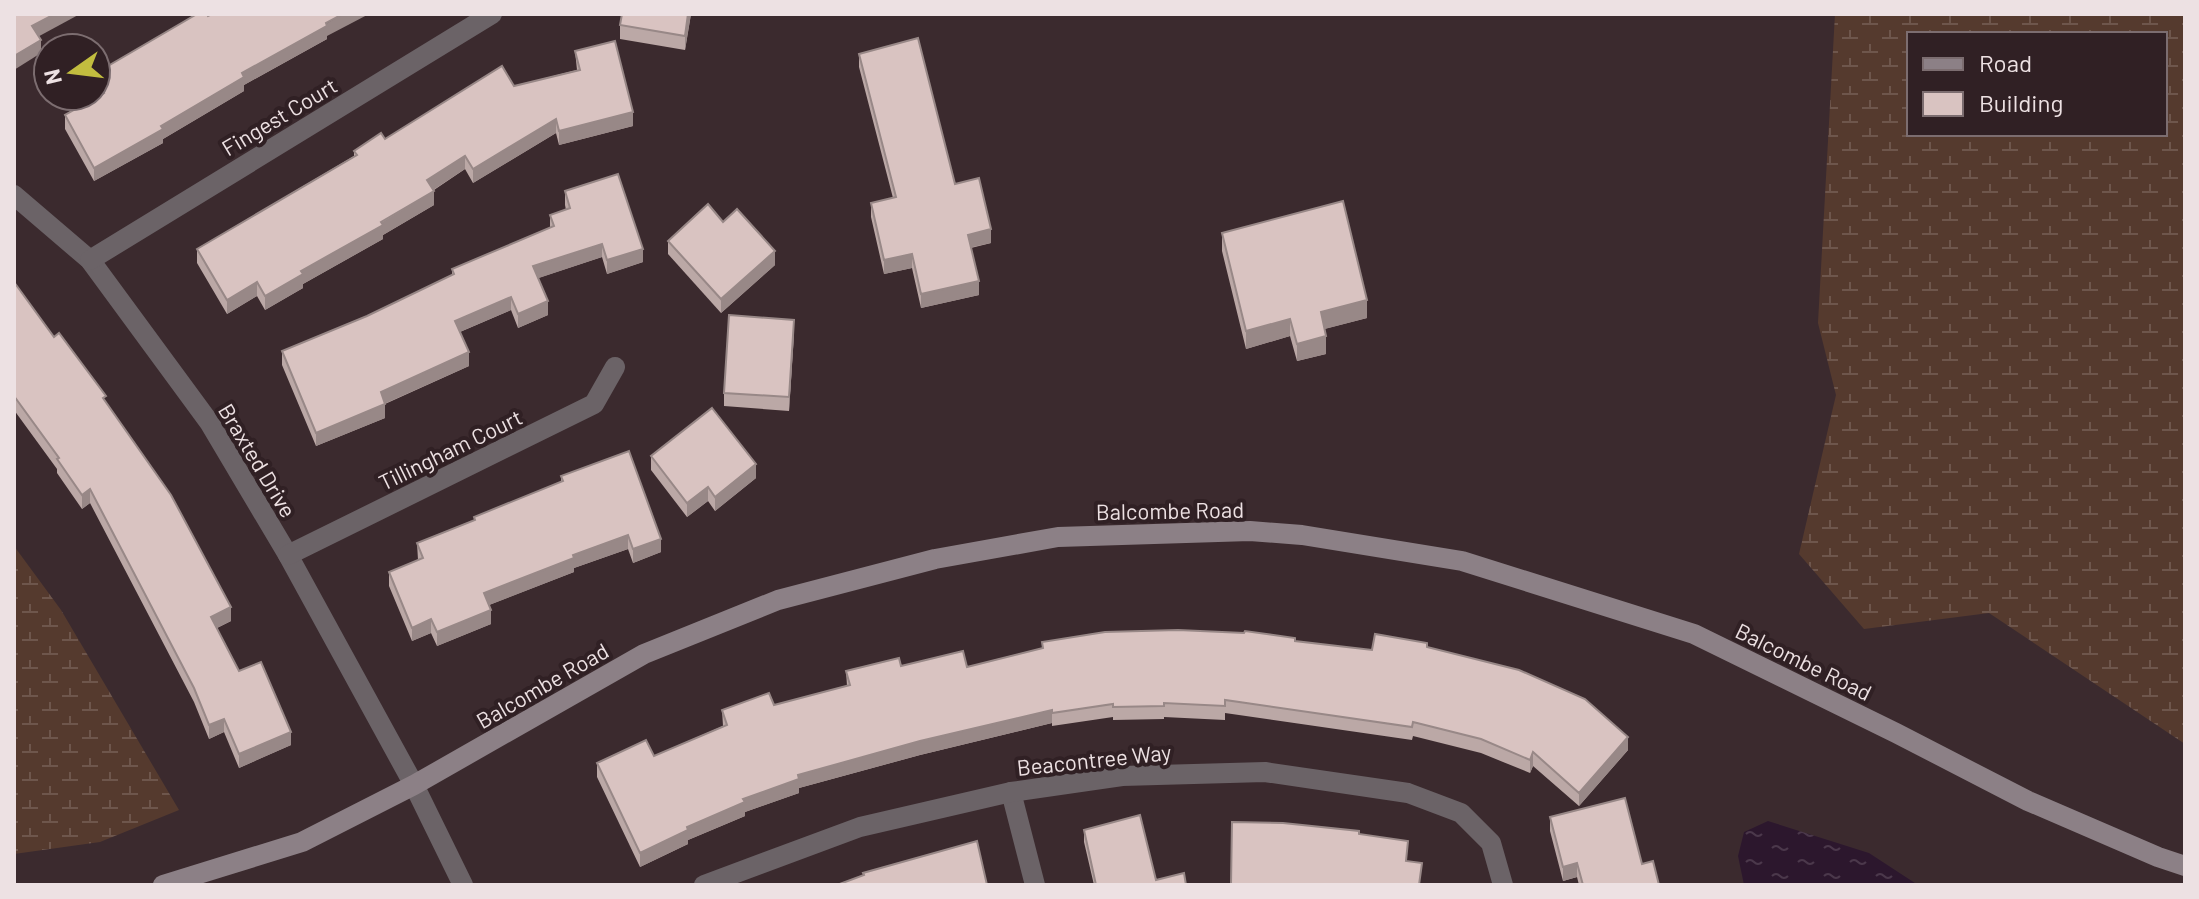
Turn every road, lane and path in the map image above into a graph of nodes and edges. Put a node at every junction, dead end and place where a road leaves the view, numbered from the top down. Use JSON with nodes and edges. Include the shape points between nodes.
{"nodes":[{"id":1,"x":492,"y":14,"type":"edge"},
{"id":2,"x":14,"y":195,"type":"edge"},
{"id":3,"x":90,"y":260,"type":"junction"},
{"id":4,"x":615,"y":367,"type":"dead end"},
{"id":5,"x":288,"y":555,"type":"junction"},
{"id":6,"x":414,"y":785,"type":"junction"},
{"id":7,"x":1011,"y":792,"type":"junction"},
{"id":8,"x":2185,"y":866,"type":"edge"},
{"id":9,"x":163,"y":885,"type":"edge"},
{"id":10,"x":463,"y":885,"type":"edge"},
{"id":11,"x":704,"y":885,"type":"edge"},
{"id":12,"x":1035,"y":885,"type":"edge"},
{"id":13,"x":1503,"y":885,"type":"edge"}],
"edges":[{"from":1,"to":3,"type":"street","name":"Fingest Court"},
{"from":2,"to":3,"type":"street","name":"Braxted Drive"},
{"from":3,"to":5,"type":"street","name":"Braxted Drive","via":[[209,422]]},
{"from":4,"to":5,"type":"street","name":"Tillingham Court","via":[[594,404]]},
{"from":5,"to":6,"type":"street","name":"Braxted Drive"},
{"from":6,"to":8,"type":"street","name":"Balcombe Road","via":[[644,654],[778,600],[935,559],[1058,537],[1250,531],[1462,561],[1694,634],[2028,801]]},
{"from":6,"to":9,"type":"street","name":"Balcombe Road","via":[[302,842]]},
{"from":6,"to":10,"type":"street","name":"Braxted Drive"},
{"from":7,"to":11,"type":"street","name":"Beacontree Way","via":[[860,827]]},
{"from":7,"to":12,"type":"street"},
{"from":7,"to":13,"type":"street","name":"Beacontree Way","via":[[1122,776],[1265,772],[1408,793],[1461,813],[1491,843]]}]}
